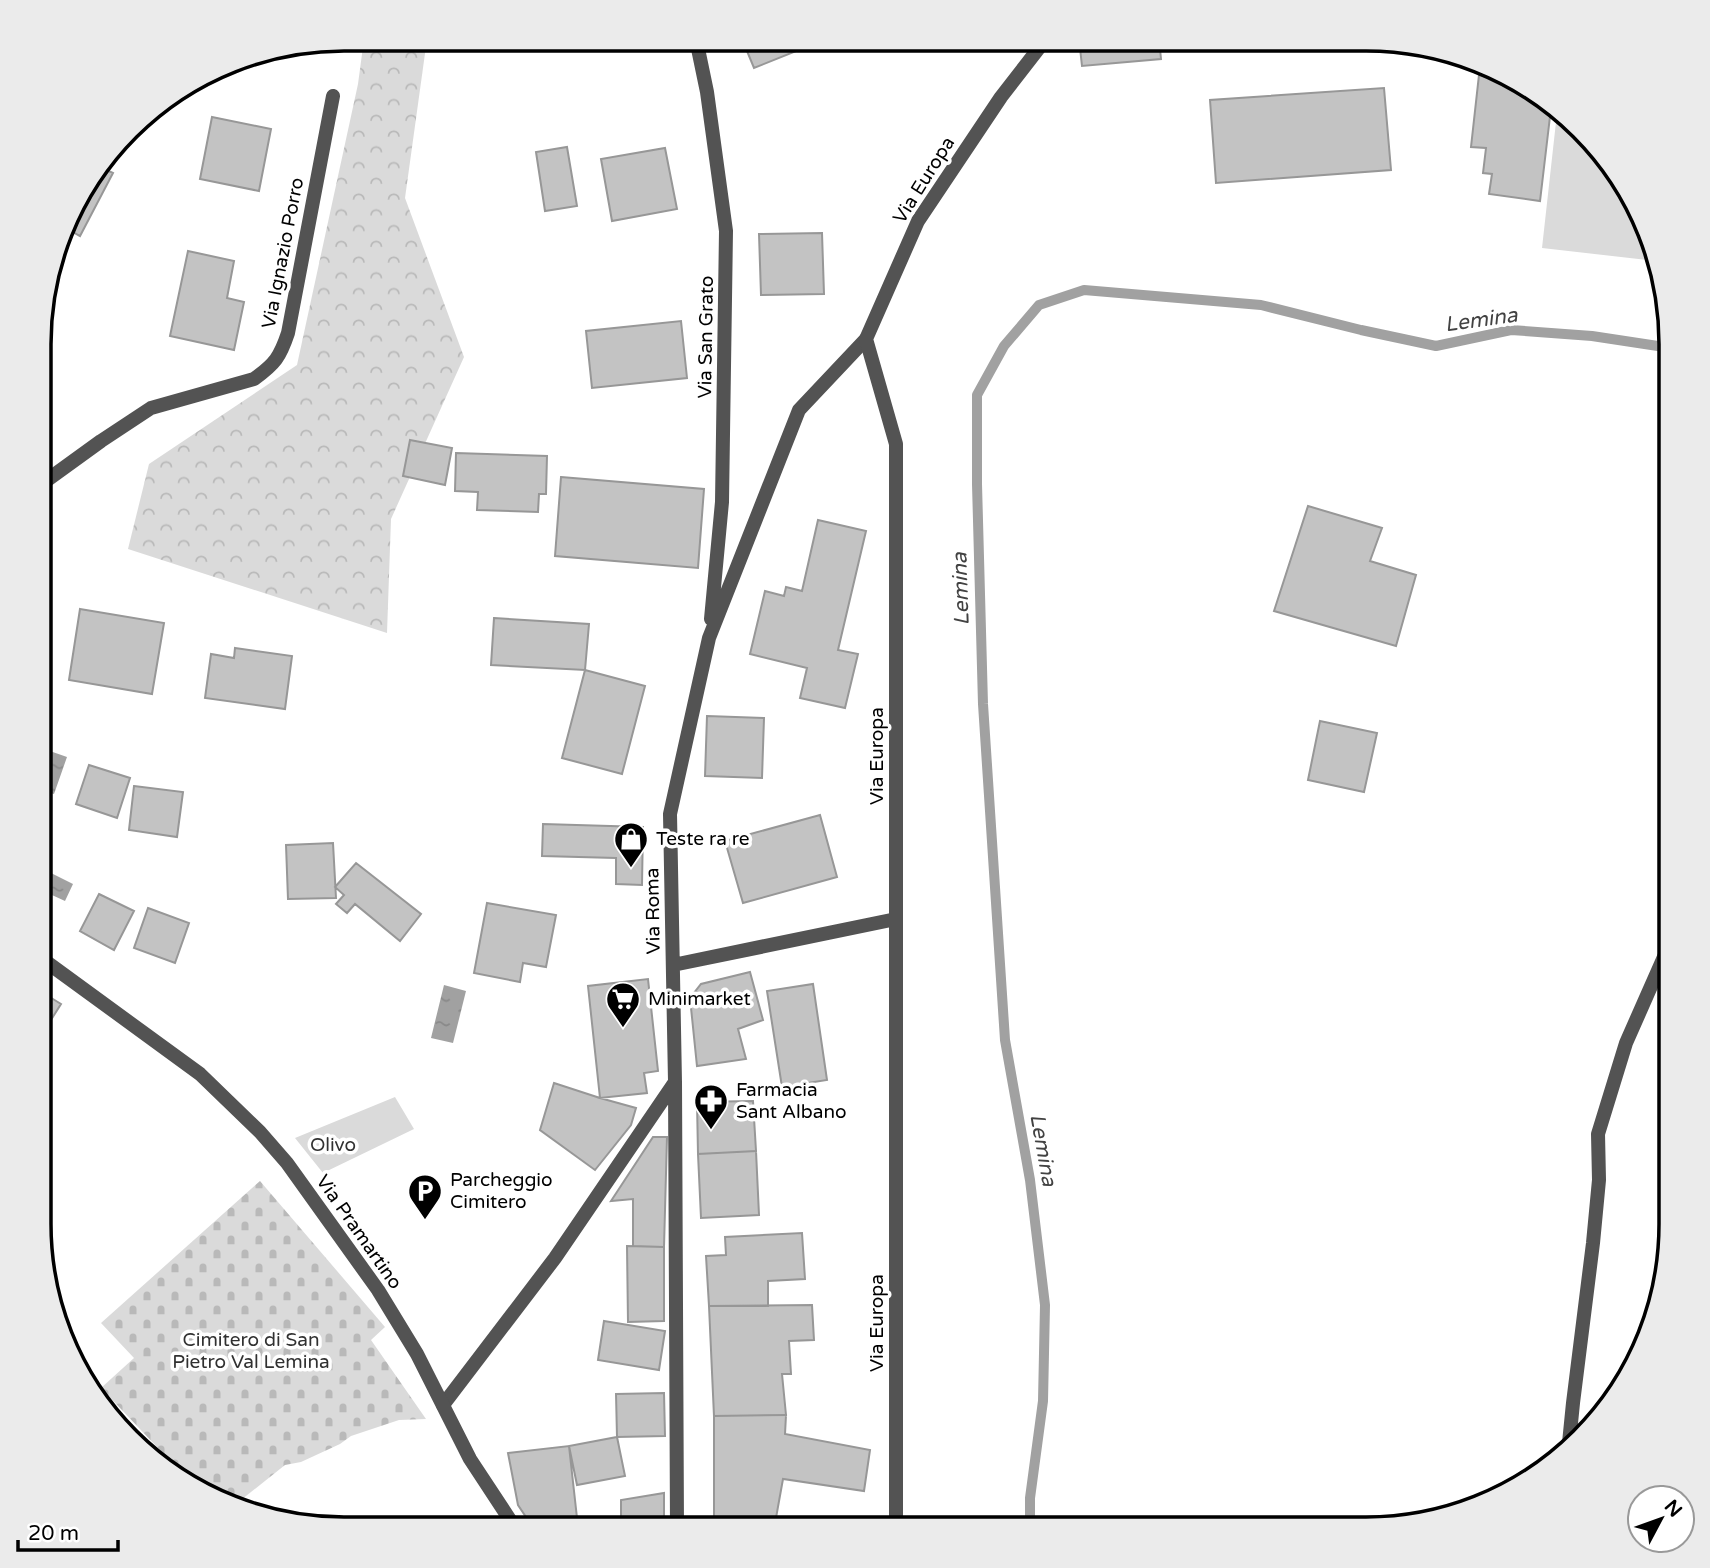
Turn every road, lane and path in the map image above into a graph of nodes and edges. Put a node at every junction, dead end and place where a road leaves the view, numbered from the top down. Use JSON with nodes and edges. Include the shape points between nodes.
{"nodes":[{"id":1,"x":698,"y":51,"type":"edge"},
{"id":2,"x":1037,"y":51,"type":"edge"},
{"id":3,"x":332,"y":96,"type":"dead end"},
{"id":4,"x":866,"y":339,"type":"junction"},
{"id":5,"x":51,"y":477,"type":"edge"},
{"id":6,"x":709,"y":638,"type":"junction"},
{"id":7,"x":896,"y":919,"type":"junction"},
{"id":8,"x":673,"y":964,"type":"junction"},
{"id":9,"x":51,"y":965,"type":"edge"},
{"id":10,"x":1659,"y":968,"type":"edge"},
{"id":11,"x":675,"y":1082,"type":"junction"},
{"id":12,"x":443,"y":1405,"type":"junction"},
{"id":13,"x":1570,"y":1434,"type":"edge"},
{"id":14,"x":508,"y":1517,"type":"edge"},
{"id":15,"x":677,"y":1517,"type":"edge"},
{"id":16,"x":896,"y":1517,"type":"edge"}],
"edges":[{"from":1,"to":6,"type":"street","name":"Via San Grato","via":[[726,230],[722,502]]},
{"from":2,"to":4,"type":"street","name":"Via Europa","via":[[918,221]]},
{"from":3,"to":5,"type":"street","name":"Via Ignazio Porro","via":[[281,354],[254,379],[151,408]]},
{"from":4,"to":6,"type":"street","name":"Via Roma","via":[[799,410]]},
{"from":4,"to":7,"type":"street","name":"Via Europa","via":[[896,444]]},
{"from":6,"to":8,"type":"street","name":"Via Roma","via":[[670,814]]},
{"from":7,"to":8,"type":"street"},
{"from":7,"to":16,"type":"street","name":"Via Europa"},
{"from":8,"to":11,"type":"street","name":"Via Roma"},
{"from":9,"to":12,"type":"street","name":"Via Pramartino","via":[[200,1074],[260,1132],[378,1290]]},
{"from":10,"to":13,"type":"street","via":[[1626,1044],[1598,1134],[1599,1180]]},
{"from":11,"to":12,"type":"street","via":[[555,1258]]},
{"from":11,"to":15,"type":"street","name":"Via Roma"},
{"from":12,"to":14,"type":"street","name":"Via Pramartino","via":[[470,1460]]}]}
